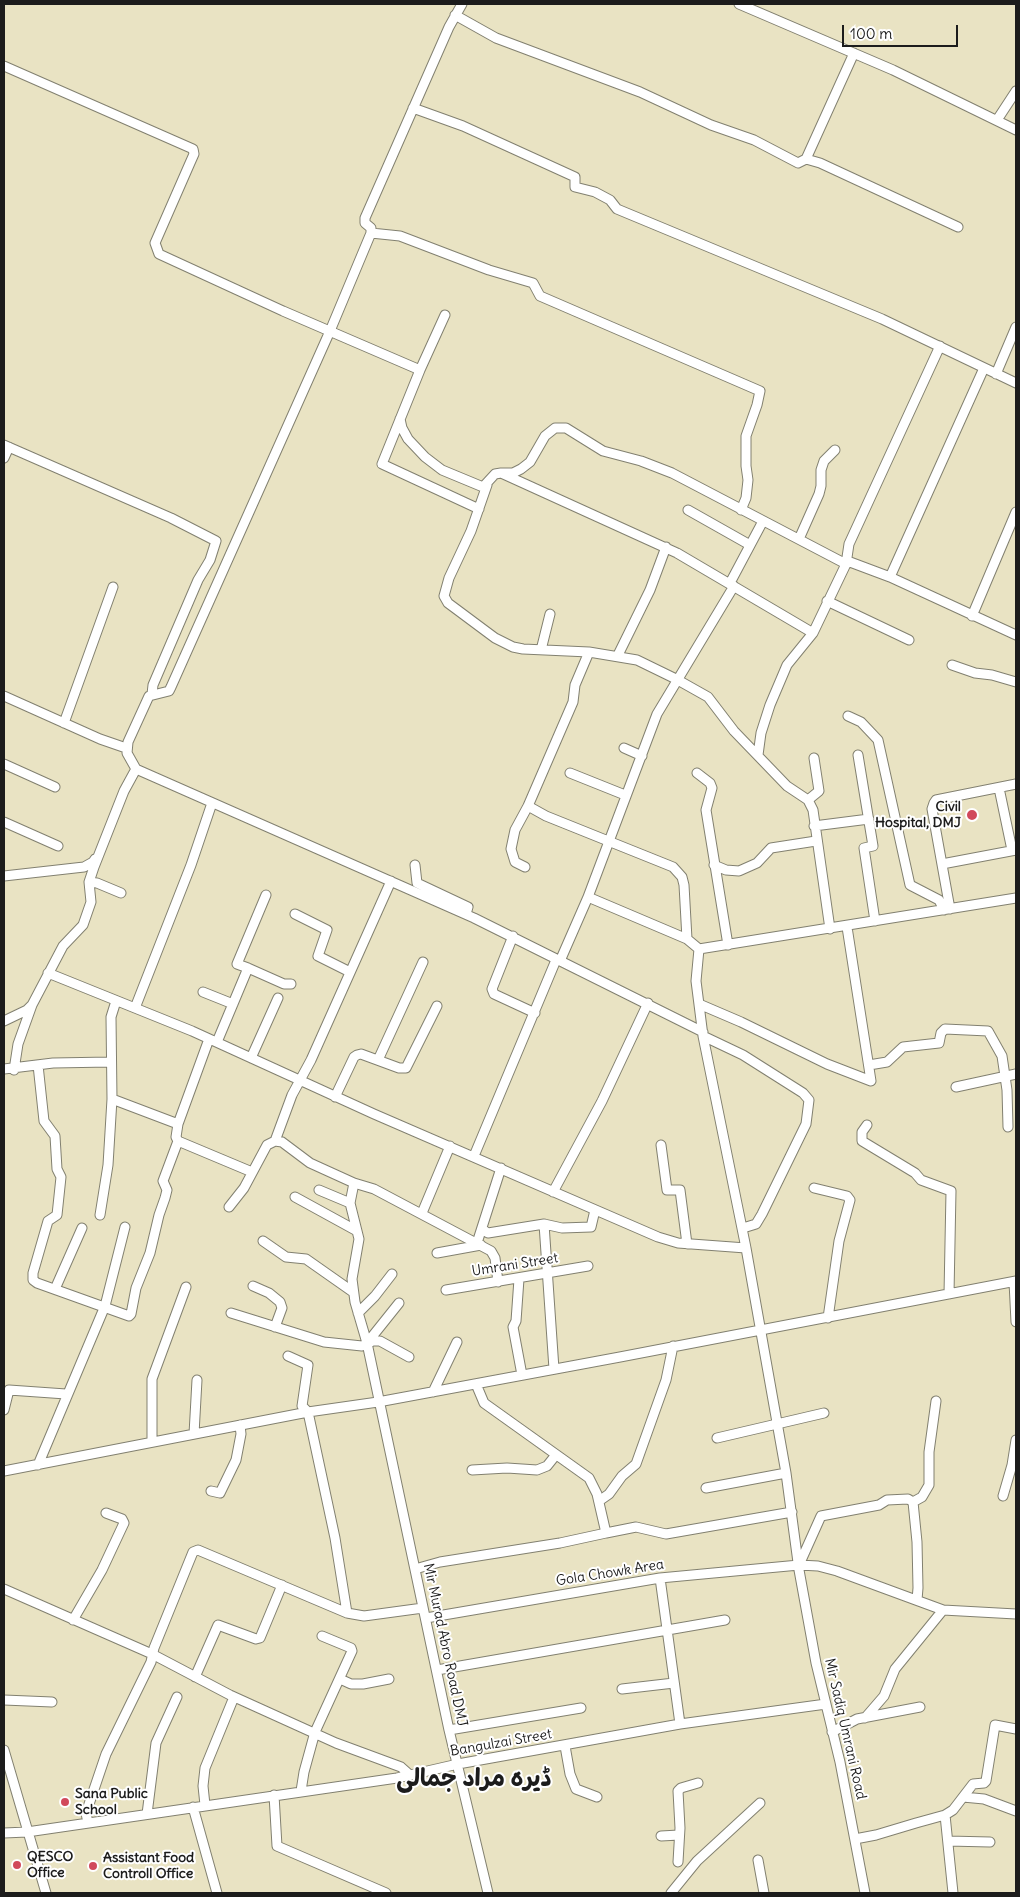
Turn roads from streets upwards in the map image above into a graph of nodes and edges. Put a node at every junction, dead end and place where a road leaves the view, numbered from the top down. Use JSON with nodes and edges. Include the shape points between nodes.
{"nodes":[{"id":1,"x":462,"y":4,"type":"edge"},
{"id":2,"x":739,"y":4,"type":"edge"},
{"id":3,"x":456,"y":15,"type":"junction"},
{"id":4,"x":854,"y":53,"type":"junction"},
{"id":5,"x":4,"y":66,"type":"edge"},
{"id":6,"x":1016,"y":90,"type":"edge"},
{"id":7,"x":413,"y":108,"type":"junction"},
{"id":8,"x":998,"y":120,"type":"junction"},
{"id":9,"x":1016,"y":130,"type":"edge"},
{"id":10,"x":806,"y":160,"type":"junction"},
{"id":11,"x":958,"y":227,"type":"dead end"},
{"id":12,"x":369,"y":228,"type":"junction"},
{"id":13,"x":445,"y":315,"type":"dead end"},
{"id":14,"x":1016,"y":327,"type":"edge"},
{"id":15,"x":330,"y":331,"type":"junction"},
{"id":16,"x":940,"y":346,"type":"junction"},
{"id":17,"x":984,"y":368,"type":"junction"},
{"id":18,"x":420,"y":370,"type":"junction"},
{"id":19,"x":996,"y":374,"type":"junction"},
{"id":20,"x":1016,"y":383,"type":"edge"},
{"id":21,"x":400,"y":419,"type":"junction"},
{"id":22,"x":6,"y":446,"type":"edge"},
{"id":23,"x":835,"y":450,"type":"dead end"},
{"id":24,"x":4,"y":458,"type":"edge"},
{"id":25,"x":501,"y":473,"type":"junction"},
{"id":26,"x":487,"y":485,"type":"junction"},
{"id":27,"x":479,"y":509,"type":"junction"},
{"id":28,"x":688,"y":510,"type":"dead end"},
{"id":29,"x":741,"y":510,"type":"junction"},
{"id":30,"x":1016,"y":512,"type":"edge"},
{"id":31,"x":763,"y":521,"type":"junction"},
{"id":32,"x":799,"y":539,"type":"junction"},
{"id":33,"x":750,"y":545,"type":"junction"},
{"id":34,"x":666,"y":547,"type":"junction"},
{"id":35,"x":846,"y":564,"type":"junction"},
{"id":36,"x":890,"y":577,"type":"junction"},
{"id":37,"x":732,"y":584,"type":"junction"},
{"id":38,"x":113,"y":587,"type":"dead end"},
{"id":39,"x":827,"y":601,"type":"junction"},
{"id":40,"x":550,"y":614,"type":"dead end"},
{"id":41,"x":972,"y":616,"type":"junction"},
{"id":42,"x":813,"y":633,"type":"junction"},
{"id":43,"x":1016,"y":635,"type":"edge"},
{"id":44,"x":909,"y":640,"type":"dead end"},
{"id":45,"x":541,"y":650,"type":"junction"},
{"id":46,"x":589,"y":652,"type":"junction"},
{"id":47,"x":618,"y":655,"type":"junction"},
{"id":48,"x":952,"y":665,"type":"dead end"},
{"id":49,"x":676,"y":679,"type":"junction"},
{"id":50,"x":1016,"y":682,"type":"edge"},
{"id":51,"x":158,"y":693,"type":"junction"},
{"id":52,"x":4,"y":696,"type":"edge"},
{"id":53,"x":848,"y":716,"type":"dead end"},
{"id":54,"x":64,"y":723,"type":"junction"},
{"id":55,"x":126,"y":748,"type":"junction"},
{"id":56,"x":624,"y":748,"type":"dead end"},
{"id":57,"x":758,"y":755,"type":"junction"},
{"id":58,"x":858,"y":755,"type":"dead end"},
{"id":59,"x":642,"y":756,"type":"junction"},
{"id":60,"x":814,"y":758,"type":"dead end"},
{"id":61,"x":4,"y":764,"type":"edge"},
{"id":62,"x":136,"y":769,"type":"junction"},
{"id":63,"x":570,"y":773,"type":"dead end"},
{"id":64,"x":697,"y":773,"type":"dead end"},
{"id":65,"x":1016,"y":784,"type":"edge"},
{"id":66,"x":55,"y":787,"type":"dead end"},
{"id":67,"x":1000,"y":788,"type":"junction"},
{"id":68,"x":625,"y":795,"type":"junction"},
{"id":69,"x":808,"y":800,"type":"junction"},
{"id":70,"x":212,"y":802,"type":"junction"},
{"id":71,"x":528,"y":806,"type":"junction"},
{"id":72,"x":869,"y":819,"type":"junction"},
{"id":73,"x":4,"y":822,"type":"edge"},
{"id":74,"x":814,"y":826,"type":"junction"},
{"id":75,"x":609,"y":841,"type":"junction"},
{"id":76,"x":816,"y":841,"type":"junction"},
{"id":77,"x":58,"y":846,"type":"dead end"},
{"id":78,"x":1014,"y":850,"type":"edge"},
{"id":79,"x":942,"y":864,"type":"junction"},
{"id":80,"x":415,"y":865,"type":"dead end"},
{"id":81,"x":714,"y":865,"type":"junction"},
{"id":82,"x":525,"y":867,"type":"dead end"},
{"id":83,"x":4,"y":876,"type":"edge"},
{"id":84,"x":391,"y":881,"type":"junction"},
{"id":85,"x":89,"y":882,"type":"junction"},
{"id":86,"x":121,"y":893,"type":"dead end"},
{"id":87,"x":266,"y":895,"type":"dead end"},
{"id":88,"x":588,"y":897,"type":"junction"},
{"id":89,"x":1016,"y":898,"type":"edge"},
{"id":90,"x":947,"y":909,"type":"junction"},
{"id":91,"x":295,"y":914,"type":"dead end"},
{"id":92,"x":466,"y":914,"type":"junction"},
{"id":93,"x":875,"y":922,"type":"junction"},
{"id":94,"x":847,"y":927,"type":"junction"},
{"id":95,"x":830,"y":929,"type":"junction"},
{"id":96,"x":512,"y":936,"type":"junction"},
{"id":97,"x":687,"y":939,"type":"junction"},
{"id":98,"x":728,"y":945,"type":"junction"},
{"id":99,"x":699,"y":949,"type":"junction"},
{"id":100,"x":558,"y":960,"type":"junction"},
{"id":101,"x":423,"y":962,"type":"dead end"},
{"id":102,"x":248,"y":968,"type":"junction"},
{"id":103,"x":350,"y":972,"type":"junction"},
{"id":104,"x":48,"y":973,"type":"junction"},
{"id":105,"x":291,"y":984,"type":"dead end"},
{"id":106,"x":203,"y":992,"type":"dead end"},
{"id":107,"x":278,"y":998,"type":"dead end"},
{"id":108,"x":116,"y":1001,"type":"junction"},
{"id":109,"x":233,"y":1004,"type":"junction"},
{"id":110,"x":648,"y":1004,"type":"junction"},
{"id":111,"x":699,"y":1004,"type":"junction"},
{"id":112,"x":32,"y":1005,"type":"junction"},
{"id":113,"x":437,"y":1006,"type":"dead end"},
{"id":114,"x":135,"y":1008,"type":"junction"},
{"id":115,"x":535,"y":1012,"type":"junction"},
{"id":116,"x":4,"y":1021,"type":"edge"},
{"id":117,"x":703,"y":1034,"type":"junction"},
{"id":118,"x":213,"y":1040,"type":"junction"},
{"id":119,"x":251,"y":1058,"type":"junction"},
{"id":120,"x":378,"y":1060,"type":"junction"},
{"id":121,"x":110,"y":1062,"type":"junction"},
{"id":122,"x":38,"y":1064,"type":"junction"},
{"id":123,"x":869,"y":1065,"type":"junction"},
{"id":124,"x":4,"y":1070,"type":"edge"},
{"id":125,"x":14,"y":1070,"type":"junction"},
{"id":126,"x":1016,"y":1074,"type":"edge"},
{"id":127,"x":1005,"y":1076,"type":"junction"},
{"id":128,"x":301,"y":1080,"type":"junction"},
{"id":129,"x":956,"y":1087,"type":"dead end"},
{"id":130,"x":335,"y":1096,"type":"junction"},
{"id":131,"x":112,"y":1099,"type":"junction"},
{"id":132,"x":178,"y":1124,"type":"junction"},
{"id":133,"x":867,"y":1125,"type":"dead end"},
{"id":134,"x":1008,"y":1127,"type":"dead end"},
{"id":135,"x":178,"y":1141,"type":"junction"},
{"id":136,"x":275,"y":1141,"type":"junction"},
{"id":137,"x":661,"y":1145,"type":"dead end"},
{"id":138,"x":450,"y":1146,"type":"junction"},
{"id":139,"x":474,"y":1156,"type":"junction"},
{"id":140,"x":502,"y":1168,"type":"junction"},
{"id":141,"x":252,"y":1172,"type":"junction"},
{"id":142,"x":354,"y":1184,"type":"junction"},
{"id":143,"x":814,"y":1188,"type":"dead end"},
{"id":144,"x":319,"y":1190,"type":"dead end"},
{"id":145,"x":553,"y":1192,"type":"junction"},
{"id":146,"x":295,"y":1197,"type":"dead end"},
{"id":147,"x":350,"y":1203,"type":"junction"},
{"id":148,"x":229,"y":1206,"type":"dead end"},
{"id":149,"x":595,"y":1210,"type":"junction"},
{"id":150,"x":422,"y":1213,"type":"junction"},
{"id":151,"x":100,"y":1215,"type":"dead end"},
{"id":152,"x":544,"y":1224,"type":"junction"},
{"id":153,"x":125,"y":1227,"type":"dead end"},
{"id":154,"x":82,"y":1228,"type":"dead end"},
{"id":155,"x":742,"y":1228,"type":"junction"},
{"id":156,"x":482,"y":1229,"type":"junction"},
{"id":157,"x":357,"y":1231,"type":"junction"},
{"id":158,"x":263,"y":1241,"type":"dead end"},
{"id":159,"x":479,"y":1244,"type":"junction"},
{"id":160,"x":687,"y":1244,"type":"junction"},
{"id":161,"x":746,"y":1248,"type":"junction"},
{"id":162,"x":437,"y":1253,"type":"dead end"},
{"id":163,"x":588,"y":1266,"type":"dead end"},
{"id":164,"x":549,"y":1273,"type":"junction"},
{"id":165,"x":392,"y":1274,"type":"dead end"},
{"id":166,"x":519,"y":1279,"type":"junction"},
{"id":167,"x":1015,"y":1281,"type":"edge"},
{"id":168,"x":498,"y":1282,"type":"junction"},
{"id":169,"x":253,"y":1286,"type":"dead end"},
{"id":170,"x":186,"y":1288,"type":"dead end"},
{"id":171,"x":55,"y":1289,"type":"junction"},
{"id":172,"x":446,"y":1290,"type":"dead end"},
{"id":173,"x":353,"y":1292,"type":"junction"},
{"id":174,"x":949,"y":1294,"type":"junction"},
{"id":175,"x":399,"y":1303,"type":"dead end"},
{"id":176,"x":105,"y":1306,"type":"junction"},
{"id":177,"x":231,"y":1313,"type":"dead end"},
{"id":178,"x":358,"y":1314,"type":"junction"},
{"id":179,"x":828,"y":1318,"type":"junction"},
{"id":180,"x":1016,"y":1322,"type":"edge"},
{"id":181,"x":275,"y":1327,"type":"junction"},
{"id":182,"x":760,"y":1331,"type":"junction"},
{"id":183,"x":457,"y":1342,"type":"dead end"},
{"id":184,"x":367,"y":1343,"type":"junction"},
{"id":185,"x":673,"y":1346,"type":"junction"},
{"id":186,"x":288,"y":1356,"type":"dead end"},
{"id":187,"x":409,"y":1357,"type":"dead end"},
{"id":188,"x":554,"y":1369,"type":"junction"},
{"id":189,"x":522,"y":1375,"type":"junction"},
{"id":190,"x":197,"y":1380,"type":"dead end"},
{"id":191,"x":476,"y":1384,"type":"junction"},
{"id":192,"x":433,"y":1392,"type":"junction"},
{"id":193,"x":66,"y":1394,"type":"junction"},
{"id":194,"x":936,"y":1401,"type":"dead end"},
{"id":195,"x":378,"y":1402,"type":"junction"},
{"id":196,"x":4,"y":1410,"type":"edge"},
{"id":197,"x":308,"y":1412,"type":"junction"},
{"id":198,"x":824,"y":1413,"type":"dead end"},
{"id":199,"x":778,"y":1422,"type":"junction"},
{"id":200,"x":240,"y":1425,"type":"junction"},
{"id":201,"x":194,"y":1434,"type":"junction"},
{"id":202,"x":717,"y":1438,"type":"dead end"},
{"id":203,"x":1016,"y":1440,"type":"edge"},
{"id":204,"x":152,"y":1442,"type":"junction"},
{"id":205,"x":555,"y":1456,"type":"junction"},
{"id":206,"x":38,"y":1465,"type":"junction"},
{"id":207,"x":472,"y":1470,"type":"dead end"},
{"id":208,"x":4,"y":1471,"type":"edge"},
{"id":209,"x":786,"y":1473,"type":"junction"},
{"id":210,"x":706,"y":1488,"type":"dead end"},
{"id":211,"x":211,"y":1490,"type":"dead end"},
{"id":212,"x":1003,"y":1496,"type":"dead end"},
{"id":213,"x":599,"y":1501,"type":"junction"},
{"id":214,"x":913,"y":1502,"type":"junction"},
{"id":215,"x":792,"y":1512,"type":"junction"},
{"id":216,"x":106,"y":1513,"type":"dead end"},
{"id":217,"x":606,"y":1533,"type":"junction"},
{"id":218,"x":799,"y":1568,"type":"junction"},
{"id":219,"x":415,"y":1569,"type":"junction"},
{"id":220,"x":660,"y":1578,"type":"junction"},
{"id":221,"x":282,"y":1585,"type":"junction"},
{"id":222,"x":4,"y":1589,"type":"edge"},
{"id":223,"x":917,"y":1600,"type":"junction"},
{"id":224,"x":423,"y":1608,"type":"junction"},
{"id":225,"x":943,"y":1610,"type":"junction"},
{"id":226,"x":347,"y":1613,"type":"junction"},
{"id":227,"x":1016,"y":1614,"type":"edge"},
{"id":228,"x":426,"y":1618,"type":"junction"},
{"id":229,"x":73,"y":1620,"type":"junction"},
{"id":230,"x":725,"y":1620,"type":"dead end"},
{"id":231,"x":666,"y":1630,"type":"junction"},
{"id":232,"x":322,"y":1636,"type":"dead end"},
{"id":233,"x":152,"y":1654,"type":"junction"},
{"id":234,"x":437,"y":1670,"type":"junction"},
{"id":235,"x":195,"y":1677,"type":"junction"},
{"id":236,"x":340,"y":1679,"type":"junction"},
{"id":237,"x":388,"y":1679,"type":"dead end"},
{"id":238,"x":674,"y":1683,"type":"junction"},
{"id":239,"x":622,"y":1689,"type":"dead end"},
{"id":240,"x":177,"y":1697,"type":"dead end"},
{"id":241,"x":234,"y":1697,"type":"junction"},
{"id":242,"x":4,"y":1700,"type":"edge"},
{"id":243,"x":52,"y":1702,"type":"dead end"},
{"id":244,"x":826,"y":1704,"type":"junction"},
{"id":245,"x":920,"y":1707,"type":"dead end"},
{"id":246,"x":581,"y":1708,"type":"dead end"},
{"id":247,"x":865,"y":1718,"type":"junction"},
{"id":248,"x":680,"y":1724,"type":"junction"},
{"id":249,"x":1016,"y":1729,"type":"edge"},
{"id":250,"x":449,"y":1730,"type":"junction"},
{"id":251,"x":315,"y":1732,"type":"junction"},
{"id":252,"x":832,"y":1732,"type":"junction"},
{"id":253,"x":565,"y":1746,"type":"junction"},
{"id":254,"x":4,"y":1750,"type":"edge"},
{"id":255,"x":458,"y":1764,"type":"junction"},
{"id":256,"x":410,"y":1775,"type":"junction"},
{"id":257,"x":698,"y":1783,"type":"dead end"},
{"id":258,"x":301,"y":1791,"type":"junction"},
{"id":259,"x":274,"y":1795,"type":"junction"},
{"id":260,"x":597,"y":1797,"type":"dead end"},
{"id":261,"x":963,"y":1797,"type":"junction"},
{"id":262,"x":760,"y":1803,"type":"dead end"},
{"id":263,"x":205,"y":1806,"type":"junction"},
{"id":264,"x":193,"y":1807,"type":"junction"},
{"id":265,"x":1016,"y":1811,"type":"edge"},
{"id":266,"x":147,"y":1814,"type":"junction"},
{"id":267,"x":945,"y":1815,"type":"junction"},
{"id":268,"x":88,"y":1823,"type":"junction"},
{"id":269,"x":27,"y":1832,"type":"junction"},
{"id":270,"x":4,"y":1833,"type":"edge"},
{"id":271,"x":679,"y":1835,"type":"junction"},
{"id":272,"x":661,"y":1836,"type":"dead end"},
{"id":273,"x":855,"y":1838,"type":"junction"},
{"id":274,"x":948,"y":1841,"type":"junction"},
{"id":275,"x":990,"y":1842,"type":"dead end"},
{"id":276,"x":758,"y":1860,"type":"dead end"},
{"id":277,"x":678,"y":1862,"type":"dead end"},
{"id":278,"x":46,"y":1893,"type":"edge"},
{"id":279,"x":217,"y":1893,"type":"edge"},
{"id":280,"x":386,"y":1893,"type":"edge"},
{"id":281,"x":488,"y":1893,"type":"edge"},
{"id":282,"x":671,"y":1893,"type":"edge"},
{"id":283,"x":764,"y":1893,"type":"edge"},
{"id":284,"x":865,"y":1893,"type":"edge"},
{"id":285,"x":953,"y":1893,"type":"edge"}],
"edges":[{"from":1,"to":3,"type":"street"},
{"from":2,"to":4,"type":"street"},
{"from":3,"to":7,"type":"street"},
{"from":3,"to":10,"type":"street","via":[[496,38],[640,92],[711,125],[754,140],[798,163]]},
{"from":4,"to":8,"type":"street"},
{"from":4,"to":10,"type":"street"},
{"from":5,"to":15,"type":"street","via":[[193,149],[192,159],[155,243],[159,254]]},
{"from":6,"to":8,"type":"street"},
{"from":7,"to":12,"type":"street","via":[[365,218]]},
{"from":7,"to":16,"type":"street","via":[[463,126],[575,177],[575,187],[595,192],[625,212]]},
{"from":8,"to":9,"type":"street"},
{"from":10,"to":11,"type":"street","via":[[856,178]]},
{"from":12,"to":15,"type":"street"},
{"from":12,"to":29,"type":"street","via":[[533,283],[540,296],[760,391],[746,436],[748,480]]},
{"from":13,"to":18,"type":"street"},
{"from":14,"to":19,"type":"street"},
{"from":15,"to":18,"type":"street"},
{"from":15,"to":51,"type":"street","via":[[171,687]]},
{"from":16,"to":17,"type":"street"},
{"from":16,"to":35,"type":"street","via":[[849,544]]},
{"from":17,"to":19,"type":"street"},
{"from":17,"to":36,"type":"street"},
{"from":18,"to":21,"type":"street"},
{"from":19,"to":20,"type":"street"},
{"from":21,"to":26,"type":"street","via":[[408,438],[442,470],[484,487]]},
{"from":21,"to":27,"type":"street","via":[[382,464]]},
{"from":22,"to":24,"type":"street"},
{"from":22,"to":51,"type":"street","via":[[216,541],[153,685]]},
{"from":23,"to":32,"type":"street","via":[[824,461],[819,494]]},
{"from":25,"to":26,"type":"street","via":[[495,474]]},
{"from":25,"to":29,"type":"street","via":[[521,470],[530,462],[545,436],[555,428],[566,428],[603,451],[642,461]]},
{"from":25,"to":34,"type":"street"},
{"from":26,"to":27,"type":"street"},
{"from":27,"to":45,"type":"street","via":[[444,596],[448,603],[494,638],[522,650]]},
{"from":28,"to":33,"type":"street"},
{"from":29,"to":31,"type":"street"},
{"from":30,"to":41,"type":"street"},
{"from":31,"to":32,"type":"street"},
{"from":31,"to":33,"type":"street"},
{"from":32,"to":35,"type":"street"},
{"from":33,"to":37,"type":"street"},
{"from":34,"to":37,"type":"street"},
{"from":34,"to":47,"type":"street","via":[[650,590]]},
{"from":35,"to":36,"type":"street","via":[[850,562]]},
{"from":35,"to":39,"type":"street"},
{"from":36,"to":41,"type":"street"},
{"from":37,"to":42,"type":"street"},
{"from":37,"to":49,"type":"street"},
{"from":38,"to":54,"type":"street"},
{"from":39,"to":42,"type":"street"},
{"from":39,"to":44,"type":"street"},
{"from":40,"to":45,"type":"street"},
{"from":41,"to":43,"type":"street"},
{"from":42,"to":57,"type":"street","via":[[787,665],[770,705]]},
{"from":45,"to":46,"type":"street"},
{"from":46,"to":47,"type":"street"},
{"from":46,"to":71,"type":"street","via":[[575,685],[573,702]]},
{"from":47,"to":49,"type":"street","via":[[637,660]]},
{"from":48,"to":50,"type":"street"},
{"from":49,"to":57,"type":"street","via":[[708,698]]},
{"from":49,"to":59,"type":"street","via":[[657,714]]},
{"from":51,"to":55,"type":"street","via":[[146,702]]},
{"from":52,"to":54,"type":"street"},
{"from":53,"to":90,"type":"street","via":[[861,722],[878,740],[910,885],[939,900]]},
{"from":54,"to":55,"type":"street"},
{"from":55,"to":62,"type":"street"},
{"from":56,"to":59,"type":"street"},
{"from":57,"to":69,"type":"street","via":[[787,786]]},
{"from":58,"to":72,"type":"street"},
{"from":59,"to":68,"type":"street"},
{"from":60,"to":69,"type":"street","via":[[819,791]]},
{"from":61,"to":66,"type":"street"},
{"from":62,"to":70,"type":"street"},
{"from":62,"to":83,"type":"street","via":[[127,775],[118,793],[93,862],[84,867]]},
{"from":62,"to":85,"type":"street","via":[[124,791]]},
{"from":63,"to":68,"type":"street"},
{"from":64,"to":81,"type":"street","via":[[712,788],[706,810]]},
{"from":65,"to":67,"type":"street"},
{"from":67,"to":78,"type":"street"},
{"from":67,"to":79,"type":"street","via":[[936,800],[932,809]]},
{"from":68,"to":75,"type":"street"},
{"from":69,"to":74,"type":"street","via":[[813,810]]},
{"from":70,"to":84,"type":"street"},
{"from":70,"to":114,"type":"street"},
{"from":71,"to":75,"type":"street"},
{"from":71,"to":82,"type":"street","via":[[515,830],[511,848],[511,857]]},
{"from":72,"to":74,"type":"street"},
{"from":72,"to":93,"type":"street","via":[[873,846],[864,848]]},
{"from":73,"to":77,"type":"street"},
{"from":74,"to":76,"type":"street"},
{"from":75,"to":88,"type":"street"},
{"from":75,"to":97,"type":"street","via":[[673,867],[682,877]]},
{"from":76,"to":81,"type":"street","via":[[771,848],[757,863],[739,871]]},
{"from":76,"to":95,"type":"street"},
{"from":78,"to":79,"type":"street"},
{"from":79,"to":90,"type":"street"},
{"from":80,"to":92,"type":"street","via":[[417,883],[468,907]]},
{"from":81,"to":98,"type":"street"},
{"from":84,"to":92,"type":"street"},
{"from":84,"to":103,"type":"street"},
{"from":85,"to":86,"type":"street"},
{"from":85,"to":104,"type":"street","via":[[91,902],[82,924],[63,946]]},
{"from":87,"to":102,"type":"street","via":[[237,964]]},
{"from":88,"to":97,"type":"street"},
{"from":88,"to":100,"type":"street"},
{"from":89,"to":90,"type":"street"},
{"from":90,"to":93,"type":"street"},
{"from":91,"to":103,"type":"street","via":[[327,930],[318,956]]},
{"from":92,"to":96,"type":"street"},
{"from":93,"to":94,"type":"street"},
{"from":94,"to":95,"type":"street"},
{"from":94,"to":123,"type":"street"},
{"from":95,"to":98,"type":"street"},
{"from":96,"to":100,"type":"street"},
{"from":96,"to":115,"type":"street","via":[[492,989],[494,994]]},
{"from":97,"to":99,"type":"street"},
{"from":98,"to":99,"type":"street"},
{"from":99,"to":111,"type":"street","name":"Mir Sadiq Umrani Road","via":[[696,981]]},
{"from":100,"to":110,"type":"street"},
{"from":100,"to":115,"type":"street"},
{"from":101,"to":120,"type":"street"},
{"from":102,"to":105,"type":"street"},
{"from":102,"to":109,"type":"street"},
{"from":103,"to":128,"type":"street"},
{"from":104,"to":108,"type":"street"},
{"from":104,"to":112,"type":"street"},
{"from":106,"to":109,"type":"street"},
{"from":107,"to":119,"type":"street"},
{"from":108,"to":114,"type":"street"},
{"from":108,"to":121,"type":"street"},
{"from":109,"to":118,"type":"street"},
{"from":110,"to":117,"type":"street"},
{"from":110,"to":145,"type":"street","via":[[602,1101]]},
{"from":111,"to":117,"type":"street","name":"Mir Sadiq Umrani Road"},
{"from":111,"to":123,"type":"street","via":[[868,1082],[872,1079]]},
{"from":112,"to":116,"type":"street"},
{"from":112,"to":125,"type":"street","via":[[18,1044]]},
{"from":113,"to":120,"type":"street","via":[[406,1068]]},
{"from":114,"to":118,"type":"street"},
{"from":115,"to":139,"type":"street"},
{"from":117,"to":155,"type":"street","name":"Mir Sadiq Umrani Road"},
{"from":117,"to":155,"type":"street","via":[[743,1055],[804,1093],[809,1100],[806,1124],[762,1214],[756,1224]]},
{"from":118,"to":119,"type":"street"},
{"from":118,"to":132,"type":"street"},
{"from":119,"to":128,"type":"street"},
{"from":120,"to":130,"type":"street","via":[[361,1054],[354,1057]]},
{"from":121,"to":122,"type":"street"},
{"from":121,"to":131,"type":"street"},
{"from":122,"to":125,"type":"street"},
{"from":122,"to":171,"type":"street","via":[[44,1121],[55,1136],[57,1169],[61,1177],[56,1215],[48,1221],[33,1280]]},
{"from":123,"to":127,"type":"street","via":[[887,1062],[903,1047],[939,1043],[945,1029],[978,1029],[988,1031],[1002,1056]]},
{"from":124,"to":125,"type":"street"},
{"from":126,"to":127,"type":"street"},
{"from":127,"to":129,"type":"street"},
{"from":127,"to":134,"type":"street"},
{"from":128,"to":130,"type":"street"},
{"from":128,"to":136,"type":"street"},
{"from":130,"to":138,"type":"street"},
{"from":131,"to":132,"type":"street"},
{"from":131,"to":151,"type":"street","via":[[108,1165]]},
{"from":132,"to":135,"type":"street"},
{"from":133,"to":174,"type":"street","via":[[862,1132],[862,1141],[915,1173],[921,1180],[951,1191]]},
{"from":135,"to":141,"type":"street"},
{"from":135,"to":176,"type":"street","via":[[163,1181],[166,1198],[136,1288],[131,1314]]},
{"from":136,"to":141,"type":"street","via":[[267,1145]]},
{"from":136,"to":142,"type":"street","via":[[282,1142],[310,1163]]},
{"from":137,"to":160,"type":"street","via":[[667,1190],[680,1190]]},
{"from":138,"to":139,"type":"street"},
{"from":138,"to":150,"type":"street"},
{"from":139,"to":140,"type":"street"},
{"from":140,"to":145,"type":"street"},
{"from":140,"to":156,"type":"street"},
{"from":141,"to":148,"type":"street"},
{"from":142,"to":147,"type":"street"},
{"from":142,"to":150,"type":"street","via":[[374,1189]]},
{"from":143,"to":179,"type":"street","via":[[848,1196],[850,1200]]},
{"from":144,"to":147,"type":"street"},
{"from":145,"to":149,"type":"street"},
{"from":146,"to":157,"type":"street"},
{"from":147,"to":157,"type":"street","name":"Mir Murad Abro Road DMJ"},
{"from":149,"to":152,"type":"street","via":[[591,1227],[562,1228]]},
{"from":149,"to":160,"type":"street","via":[[658,1237]]},
{"from":150,"to":159,"type":"street"},
{"from":152,"to":156,"type":"street","via":[[488,1233]]},
{"from":152,"to":164,"type":"street"},
{"from":153,"to":176,"type":"street"},
{"from":154,"to":171,"type":"street"},
{"from":155,"to":161,"type":"street","name":"Mir Sadiq Umrani Road"},
{"from":156,"to":159,"type":"street"},
{"from":157,"to":173,"type":"street","name":"Mir Murad Abro Road DMJ","via":[[359,1239],[353,1266]]},
{"from":158,"to":173,"type":"street","via":[[286,1257],[306,1259]]},
{"from":159,"to":162,"type":"street"},
{"from":159,"to":168,"type":"street","via":[[491,1250]]},
{"from":160,"to":161,"type":"street"},
{"from":161,"to":182,"type":"street","name":"Mir Sadiq Umrani Road"},
{"from":163,"to":164,"type":"street","name":"Umrani Street"},
{"from":164,"to":166,"type":"street","name":"Umrani Street"},
{"from":164,"to":188,"type":"street"},
{"from":165,"to":178,"type":"street"},
{"from":166,"to":168,"type":"street","name":"Umrani Street"},
{"from":166,"to":189,"type":"street","via":[[513,1327]]},
{"from":167,"to":174,"type":"street"},
{"from":167,"to":180,"type":"street"},
{"from":168,"to":172,"type":"street","name":"Umrani Street"},
{"from":169,"to":181,"type":"street","via":[[280,1302],[282,1308]]},
{"from":170,"to":204,"type":"street","via":[[152,1380]]},
{"from":171,"to":176,"type":"street"},
{"from":173,"to":178,"type":"street","name":"Mir Murad Abro Road DMJ"},
{"from":174,"to":179,"type":"street"},
{"from":175,"to":184,"type":"street"},
{"from":176,"to":193,"type":"street"},
{"from":177,"to":181,"type":"street"},
{"from":178,"to":184,"type":"street","name":"Mir Murad Abro Road DMJ"},
{"from":179,"to":182,"type":"street"},
{"from":181,"to":184,"type":"street","via":[[324,1342],[362,1346]]},
{"from":182,"to":185,"type":"street"},
{"from":182,"to":199,"type":"street","name":"Mir Sadiq Umrani Road"},
{"from":183,"to":192,"type":"street"},
{"from":184,"to":187,"type":"street","via":[[380,1341]]},
{"from":184,"to":195,"type":"street","name":"Mir Murad Abro Road DMJ"},
{"from":185,"to":188,"type":"street"},
{"from":185,"to":213,"type":"street","via":[[666,1380],[636,1464]]},
{"from":186,"to":197,"type":"street","via":[[308,1365],[302,1406]]},
{"from":188,"to":189,"type":"street"},
{"from":189,"to":191,"type":"street"},
{"from":190,"to":201,"type":"street"},
{"from":191,"to":192,"type":"street"},
{"from":191,"to":205,"type":"street","via":[[484,1403]]},
{"from":192,"to":195,"type":"street"},
{"from":193,"to":196,"type":"street","via":[[9,1390]]},
{"from":193,"to":206,"type":"street"},
{"from":194,"to":214,"type":"street","via":[[929,1452],[929,1486],[922,1498]]},
{"from":195,"to":197,"type":"street"},
{"from":195,"to":219,"type":"street","name":"Mir Murad Abro Road DMJ"},
{"from":197,"to":200,"type":"street"},
{"from":197,"to":226,"type":"street","via":[[335,1538]]},
{"from":198,"to":199,"type":"street"},
{"from":199,"to":202,"type":"street"},
{"from":199,"to":209,"type":"street","name":"Mir Sadiq Umrani Road"},
{"from":200,"to":201,"type":"street"},
{"from":200,"to":211,"type":"street","via":[[236,1460],[220,1493]]},
{"from":201,"to":204,"type":"street"},
{"from":203,"to":212,"type":"street"},
{"from":204,"to":206,"type":"street"},
{"from":205,"to":207,"type":"street","via":[[547,1466],[537,1470]]},
{"from":205,"to":213,"type":"street","via":[[589,1478]]},
{"from":206,"to":208,"type":"street"},
{"from":209,"to":210,"type":"street"},
{"from":209,"to":215,"type":"street","name":"Mir Sadiq Umrani Road"},
{"from":213,"to":217,"type":"street"},
{"from":214,"to":218,"type":"street","via":[[908,1499],[888,1500],[879,1505],[822,1516]]},
{"from":214,"to":223,"type":"street"},
{"from":215,"to":217,"type":"street","via":[[666,1534],[636,1527]]},
{"from":215,"to":218,"type":"street","name":"Mir Sadiq Umrani Road"},
{"from":216,"to":229,"type":"street","via":[[122,1519],[124,1523]]},
{"from":217,"to":219,"type":"street"},
{"from":218,"to":220,"type":"street","name":"Gola Chowk Area"},
{"from":218,"to":223,"type":"street","name":"Gola Chowk Area","via":[[837,1571]]},
{"from":218,"to":244,"type":"street","name":"Mir Sadiq Umrani Road"},
{"from":219,"to":224,"type":"street","name":"Mir Murad Abro Road DMJ"},
{"from":220,"to":228,"type":"street","name":"Gola Chowk Area"},
{"from":220,"to":231,"type":"street"},
{"from":221,"to":226,"type":"street"},
{"from":221,"to":233,"type":"street","via":[[198,1550],[193,1552]]},
{"from":221,"to":235,"type":"street","via":[[260,1638],[218,1625]]},
{"from":222,"to":229,"type":"street"},
{"from":223,"to":225,"type":"street","name":"Gola Chowk Area"},
{"from":224,"to":226,"type":"street","via":[[364,1616]]},
{"from":224,"to":228,"type":"street","name":"Mir Murad Abro Road DMJ"},
{"from":225,"to":227,"type":"street","name":"Gola Chowk Area"},
{"from":225,"to":247,"type":"street","via":[[914,1649],[895,1668],[884,1696]]},
{"from":228,"to":234,"type":"street","name":"Mir Murad Abro Road DMJ"},
{"from":229,"to":233,"type":"street"},
{"from":230,"to":231,"type":"street"},
{"from":231,"to":234,"type":"street"},
{"from":231,"to":238,"type":"street"},
{"from":232,"to":236,"type":"street","via":[[352,1649]]},
{"from":233,"to":235,"type":"street"},
{"from":233,"to":268,"type":"street","via":[[106,1754],[86,1813]]},
{"from":234,"to":250,"type":"street","name":"Mir Murad Abro Road DMJ"},
{"from":235,"to":241,"type":"street"},
{"from":236,"to":237,"type":"street","via":[[351,1684]]},
{"from":236,"to":251,"type":"street"},
{"from":238,"to":239,"type":"street"},
{"from":238,"to":248,"type":"street"},
{"from":240,"to":266,"type":"street","via":[[156,1744]]},
{"from":241,"to":251,"type":"street"},
{"from":241,"to":263,"type":"street","via":[[205,1768]]},
{"from":242,"to":243,"type":"street"},
{"from":244,"to":248,"type":"street","name":"Bangulzai Street"},
{"from":244,"to":252,"type":"street","name":"Mir Sadiq Umrani Road"},
{"from":245,"to":247,"type":"street"},
{"from":246,"to":250,"type":"street"},
{"from":247,"to":252,"type":"street"},
{"from":248,"to":253,"type":"street","name":"Bangulzai Street"},
{"from":249,"to":261,"type":"street","via":[[995,1725],[986,1781],[975,1782]]},
{"from":250,"to":255,"type":"street","name":"Mir Murad Abro Road DMJ"},
{"from":251,"to":256,"type":"street","via":[[401,1767]]},
{"from":251,"to":258,"type":"street"},
{"from":252,"to":273,"type":"street","name":"Mir Sadiq Umrani Road"},
{"from":253,"to":255,"type":"street","name":"Bangulzai Street"},
{"from":253,"to":260,"type":"street","via":[[576,1789]]},
{"from":254,"to":269,"type":"street"},
{"from":255,"to":256,"type":"street","name":"Bangulzai Street"},
{"from":255,"to":281,"type":"street","name":"Mir Murad Abro Road DMJ"},
{"from":256,"to":258,"type":"street","name":"Bangulzai Street"},
{"from":257,"to":271,"type":"street","via":[[679,1789]]},
{"from":258,"to":259,"type":"street","name":"Bangulzai Street"},
{"from":259,"to":263,"type":"street","name":"Bangulzai Street"},
{"from":259,"to":280,"type":"street","via":[[277,1846]]},
{"from":261,"to":265,"type":"street"},
{"from":261,"to":267,"type":"street"},
{"from":262,"to":282,"type":"street","via":[[708,1850]]},
{"from":263,"to":264,"type":"street","name":"Bangulzai Street"},
{"from":264,"to":266,"type":"street","name":"Bangulzai Street"},
{"from":264,"to":279,"type":"street"},
{"from":266,"to":268,"type":"street","name":"Bangulzai Street"},
{"from":267,"to":273,"type":"street"},
{"from":267,"to":274,"type":"street"},
{"from":268,"to":269,"type":"street","name":"Bangulzai Street"},
{"from":269,"to":270,"type":"street","name":"Bangulzai Street"},
{"from":269,"to":278,"type":"street"},
{"from":271,"to":272,"type":"street"},
{"from":271,"to":277,"type":"street"},
{"from":273,"to":284,"type":"street","name":"Mir Sadiq Umrani Road"},
{"from":274,"to":275,"type":"street"},
{"from":274,"to":285,"type":"street"},
{"from":276,"to":283,"type":"street"}]}
